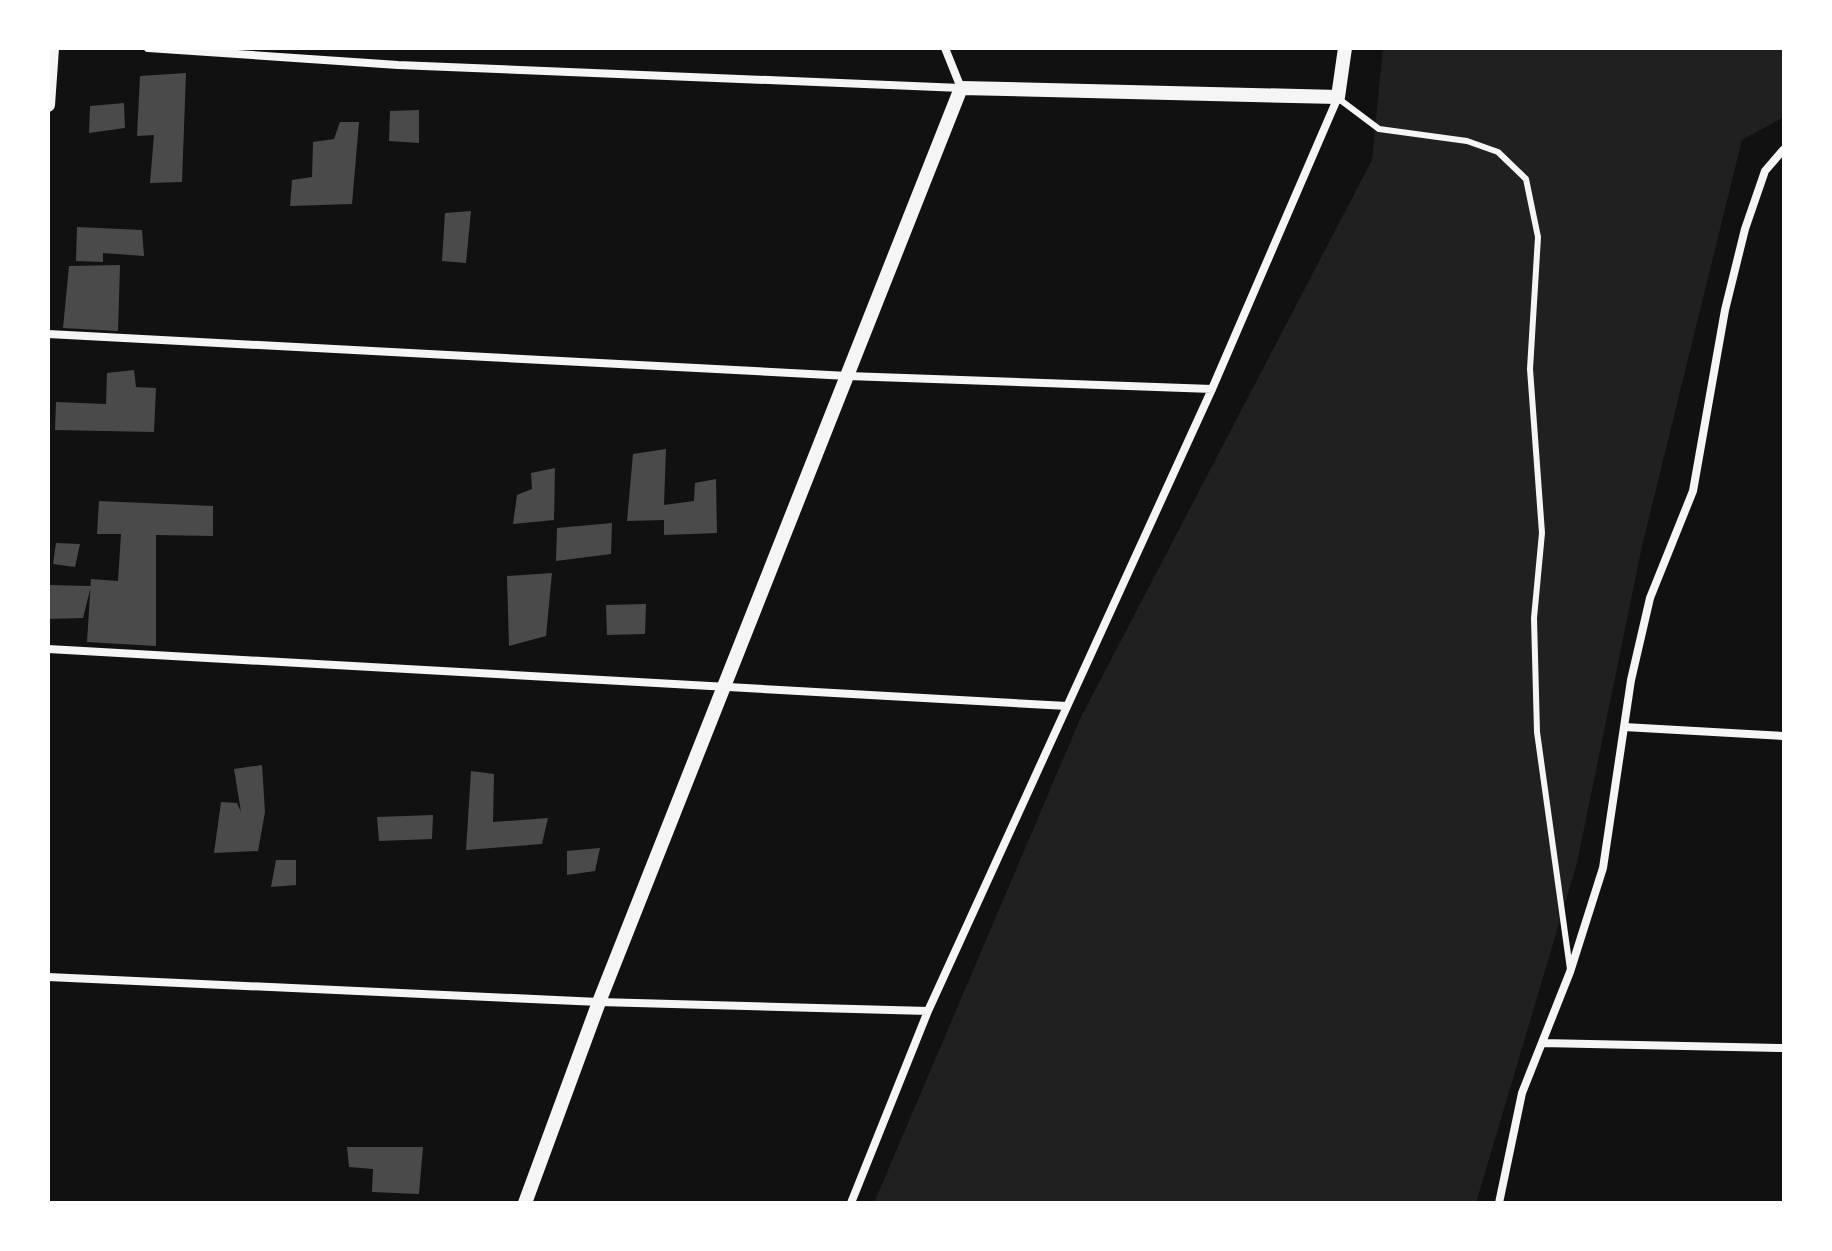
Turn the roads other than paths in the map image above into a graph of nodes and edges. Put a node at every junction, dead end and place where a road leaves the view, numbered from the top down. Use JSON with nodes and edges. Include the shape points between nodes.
{"nodes":[{"id":1,"x":52,"y":48,"type":"edge"},
{"id":2,"x":148,"y":48,"type":"edge"},
{"id":3,"x":945,"y":48,"type":"edge"},
{"id":4,"x":1345,"y":48,"type":"edge"},
{"id":5,"x":961,"y":88,"type":"junction"},
{"id":6,"x":1338,"y":97,"type":"junction"},
{"id":7,"x":48,"y":105,"type":"edge"},
{"id":8,"x":1784,"y":149,"type":"edge"},
{"id":9,"x":48,"y":334,"type":"edge"},
{"id":10,"x":848,"y":376,"type":"junction"},
{"id":11,"x":1212,"y":389,"type":"junction"},
{"id":12,"x":48,"y":649,"type":"edge"},
{"id":13,"x":724,"y":685,"type":"junction"},
{"id":14,"x":1067,"y":706,"type":"junction"},
{"id":15,"x":1624,"y":727,"type":"junction"},
{"id":16,"x":1784,"y":736,"type":"edge"},
{"id":17,"x":1570,"y":972,"type":"junction"},
{"id":18,"x":48,"y":977,"type":"edge"},
{"id":19,"x":599,"y":1002,"type":"junction"},
{"id":20,"x":928,"y":1011,"type":"junction"},
{"id":21,"x":1542,"y":1043,"type":"junction"},
{"id":22,"x":1784,"y":1048,"type":"edge"},
{"id":23,"x":525,"y":1203,"type":"edge"},
{"id":24,"x":851,"y":1203,"type":"edge"},
{"id":25,"x":1499,"y":1203,"type":"edge"}],
"edges":[{"from":1,"to":7,"type":"street"},
{"from":2,"to":5,"type":"street","via":[[398,65]]},
{"from":3,"to":5,"type":"street"},
{"from":4,"to":6,"type":"street"},
{"from":5,"to":6,"type":"street"},
{"from":5,"to":10,"type":"street"},
{"from":6,"to":11,"type":"street"},
{"from":6,"to":17,"type":"lane","via":[[1379,129],[1467,141],[1498,152],[1526,179],[1538,237],[1530,369],[1542,533],[1534,618],[1537,732]]},
{"from":8,"to":15,"type":"street","via":[[1765,171],[1745,229],[1693,491],[1650,598]]},
{"from":9,"to":10,"type":"street"},
{"from":10,"to":11,"type":"street"},
{"from":10,"to":13,"type":"street"},
{"from":11,"to":14,"type":"street"},
{"from":12,"to":13,"type":"street"},
{"from":13,"to":14,"type":"street"},
{"from":13,"to":19,"type":"street"},
{"from":14,"to":20,"type":"street"},
{"from":15,"to":16,"type":"street"},
{"from":15,"to":17,"type":"street","via":[[1603,868]]},
{"from":17,"to":21,"type":"street"},
{"from":18,"to":19,"type":"street"},
{"from":19,"to":20,"type":"street"},
{"from":19,"to":23,"type":"street"},
{"from":20,"to":24,"type":"street"},
{"from":21,"to":22,"type":"street"},
{"from":21,"to":25,"type":"street","via":[[1522,1093]]}]}
